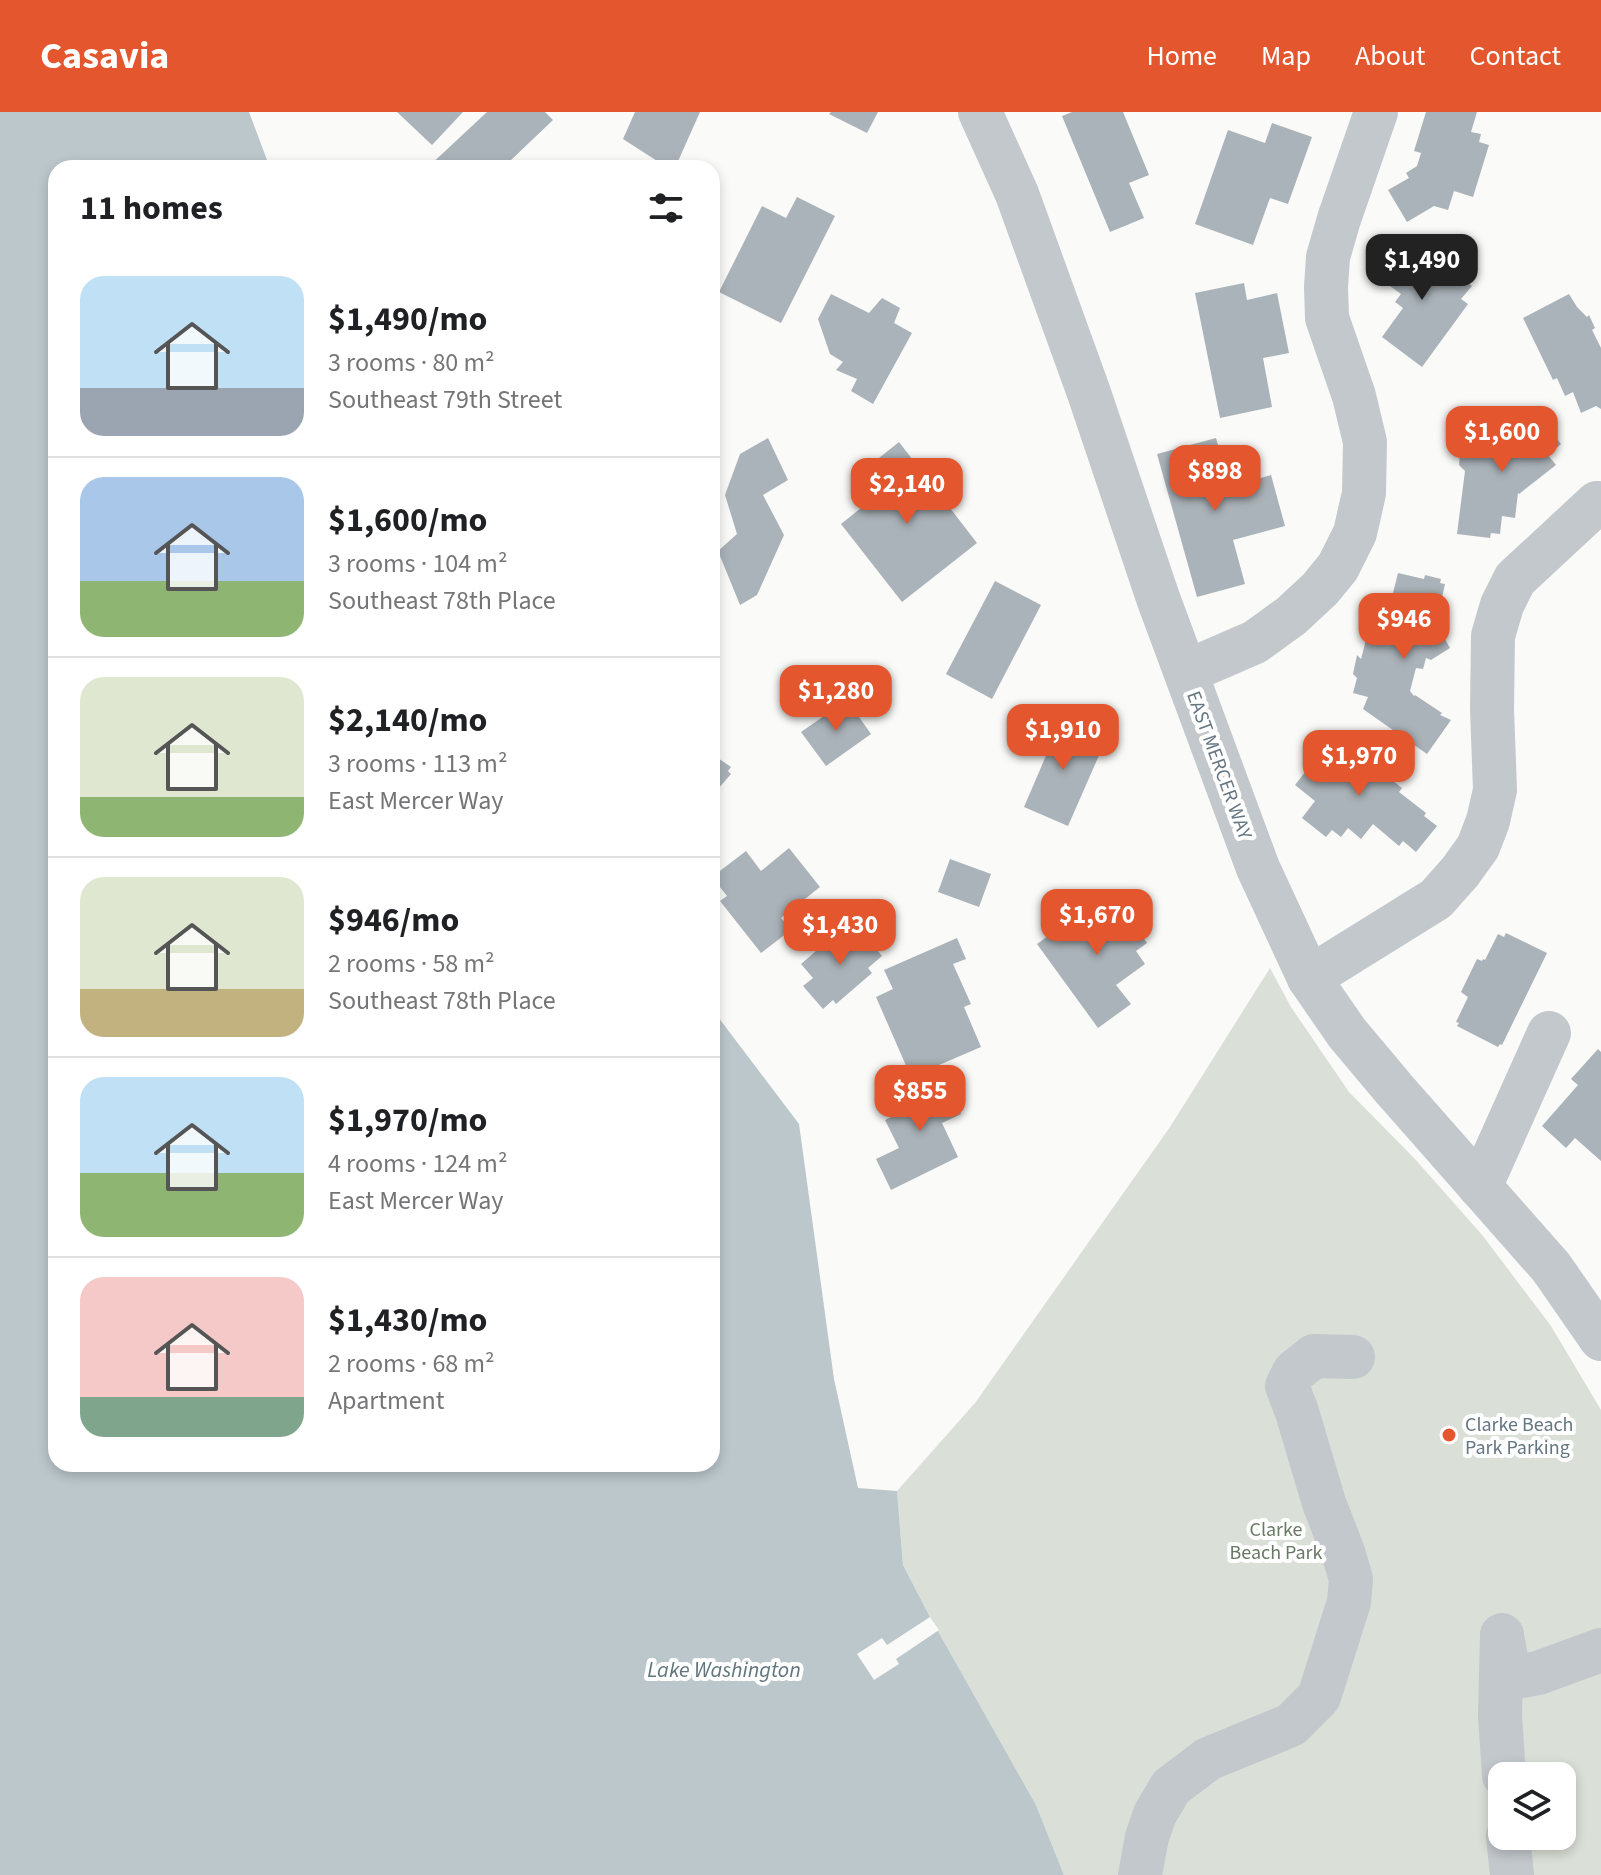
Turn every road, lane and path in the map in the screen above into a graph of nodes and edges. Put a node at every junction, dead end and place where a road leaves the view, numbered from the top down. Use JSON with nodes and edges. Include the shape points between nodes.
{"nodes":[{"id":1,"x":980,"y":112,"type":"edge"},
{"id":2,"x":1376,"y":112,"type":"edge"},
{"id":3,"x":1597,"y":503,"type":"dead end"},
{"id":4,"x":1186,"y":672,"type":"junction"},
{"id":5,"x":1309,"y":978,"type":"junction"},
{"id":6,"x":1549,"y":1033,"type":"dead end"},
{"id":7,"x":1480,"y":1187,"type":"junction"},
{"id":8,"x":1601,"y":1339,"type":"edge"},
{"id":9,"x":1353,"y":1357,"type":"dead end"},
{"id":10,"x":1601,"y":1650,"type":"edge"},
{"id":11,"x":1503,"y":1762,"type":"edge"},
{"id":12,"x":1509,"y":1850,"type":"edge"},
{"id":13,"x":1140,"y":1875,"type":"edge"},
{"id":14,"x":1512,"y":1875,"type":"edge"}],
"edges":[{"from":1,"to":4,"type":"street","name":"EAST MERCER WAY","via":[[1017,194]]},
{"from":2,"to":4,"type":"street","via":[[1328,257],[1326,287],[1327,318],[1365,442],[1364,493],[1355,533],[1338,567],[1291,616],[1255,642]]},
{"from":3,"to":5,"type":"street","via":[[1515,579],[1502,605],[1493,636],[1495,790],[1478,847],[1436,899]]},
{"from":4,"to":5,"type":"street","name":"EAST MERCER WAY","via":[[1258,868]]},
{"from":5,"to":7,"type":"street","name":"EAST MERCER WAY","via":[[1347,1033]]},
{"from":6,"to":7,"type":"street"},
{"from":7,"to":8,"type":"street","name":"EAST MERCER WAY","via":[[1551,1267]]},
{"from":9,"to":13,"type":"street","via":[[1314,1356],[1294,1372],[1287,1386],[1351,1579],[1349,1602],[1319,1697],[1291,1725],[1208,1759],[1171,1787],[1155,1814]]},
{"from":10,"to":11,"type":"street","via":[[1516,1677],[1508,1668],[1502,1635]]},
{"from":12,"to":14,"type":"street"}]}
